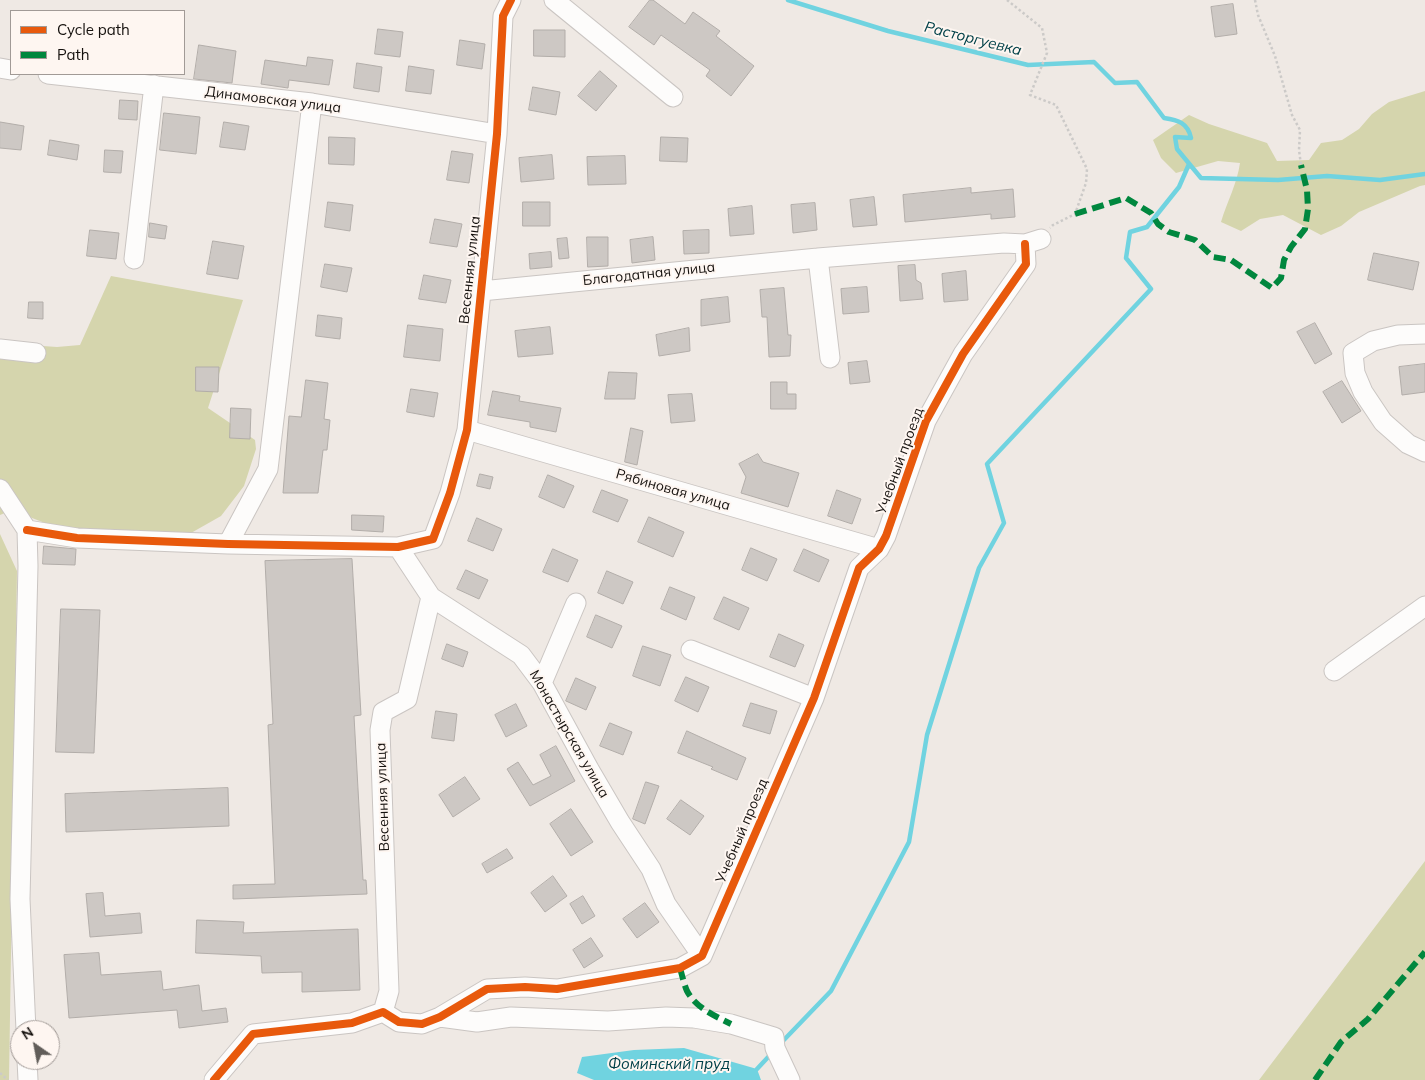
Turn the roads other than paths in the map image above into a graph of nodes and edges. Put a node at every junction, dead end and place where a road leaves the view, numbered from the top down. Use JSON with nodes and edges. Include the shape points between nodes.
{"nodes":[{"id":1,"x":554,"y":0,"type":"edge"},
{"id":2,"x":507,"y":5,"type":"edge"},
{"id":3,"x":57,"y":75,"type":"edge"},
{"id":4,"x":154,"y":86,"type":"junction"},
{"id":5,"x":673,"y":97,"type":"dead end"},
{"id":6,"x":312,"y":103,"type":"junction"},
{"id":7,"x":497,"y":134,"type":"junction"},
{"id":8,"x":1033,"y":241,"type":"joint"},
{"id":9,"x":134,"y":258,"type":"dead end"},
{"id":10,"x":818,"y":258,"type":"junction"},
{"id":11,"x":481,"y":291,"type":"junction"},
{"id":12,"x":1425,"y":334,"type":"edge"},
{"id":13,"x":0,"y":349,"type":"edge"},
{"id":14,"x":36,"y":353,"type":"dead end"},
{"id":15,"x":830,"y":358,"type":"dead end"},
{"id":16,"x":467,"y":430,"type":"junction"},
{"id":17,"x":1417,"y":448,"type":"edge"},
{"id":18,"x":0,"y":489,"type":"edge"},
{"id":19,"x":27,"y":530,"type":"junction"},
{"id":20,"x":228,"y":544,"type":"junction"},
{"id":21,"x":398,"y":547,"type":"junction"},
{"id":22,"x":879,"y":550,"type":"junction"},
{"id":23,"x":431,"y":597,"type":"junction"},
{"id":24,"x":576,"y":603,"type":"dead end"},
{"id":25,"x":1425,"y":606,"type":"edge"},
{"id":26,"x":691,"y":650,"type":"dead end"},
{"id":27,"x":1334,"y":671,"type":"dead end"},
{"id":28,"x":542,"y":683,"type":"junction"},
{"id":29,"x":814,"y":698,"type":"junction"},
{"id":30,"x":702,"y":956,"type":"junction"},
{"id":31,"x":383,"y":1012,"type":"junction"},
{"id":32,"x":440,"y":1017,"type":"junction"},
{"id":33,"x":26,"y":1020,"type":"edge"},
{"id":34,"x":214,"y":1080,"type":"edge"},
{"id":35,"x":790,"y":1080,"type":"edge"}],
"edges":[{"from":1,"to":5,"type":"street"},
{"from":2,"to":7,"type":"street","name":"Весенняя улица"},
{"from":3,"to":4,"type":"street","name":"Динамовская улица"},
{"from":4,"to":6,"type":"street","name":"Динамовская улица"},
{"from":4,"to":9,"type":"street"},
{"from":6,"to":7,"type":"street","name":"Динамовская улица"},
{"from":6,"to":20,"type":"street","via":[[268,469]]},
{"from":7,"to":11,"type":"street","name":"Весенняя улица"},
{"from":8,"to":10,"type":"street","name":"Благодатная улица"},
{"from":8,"to":22,"type":"street","name":"Учебный проезд","via":[[1026,264],[963,354],[926,421]]},
{"from":10,"to":11,"type":"street","name":"Благодатная улица"},
{"from":10,"to":15,"type":"street"},
{"from":11,"to":16,"type":"street","name":"Весенняя улица"},
{"from":12,"to":17,"type":"street","via":[[1373,340],[1353,353],[1355,373],[1363,392],[1383,422]]},
{"from":13,"to":14,"type":"street"},
{"from":16,"to":21,"type":"street","name":"Весенняя улица","via":[[450,493],[433,539]]},
{"from":16,"to":22,"type":"street","name":"Рябиновая улица"},
{"from":18,"to":19,"type":"street"},
{"from":19,"to":20,"type":"street","via":[[77,538]]},
{"from":19,"to":33,"type":"street","via":[[20,899]]},
{"from":20,"to":21,"type":"street"},
{"from":21,"to":23,"type":"street","name":"Монастырская улица"},
{"from":22,"to":29,"type":"street","name":"Учебный проезд","via":[[859,568]]},
{"from":23,"to":28,"type":"street","name":"Монастырская улица","via":[[522,655]]},
{"from":23,"to":31,"type":"street","name":"Весенняя улица","via":[[407,699],[383,712],[380,730],[389,991]]},
{"from":24,"to":28,"type":"street"},
{"from":25,"to":27,"type":"street"},
{"from":26,"to":29,"type":"street"},
{"from":28,"to":30,"type":"street","name":"Монастырская улица","via":[[620,822],[651,869],[666,904]]},
{"from":29,"to":30,"type":"street","name":"Учебный проезд"},
{"from":30,"to":32,"type":"street","via":[[680,968],[557,989],[487,989]]},
{"from":31,"to":32,"type":"street","via":[[399,1022],[422,1024]]},
{"from":31,"to":34,"type":"street","via":[[352,1023],[253,1034]]},
{"from":32,"to":35,"type":"street","via":[[477,1022],[511,1016],[608,1021],[666,1017],[731,1024],[774,1037],[775,1048]]}]}
